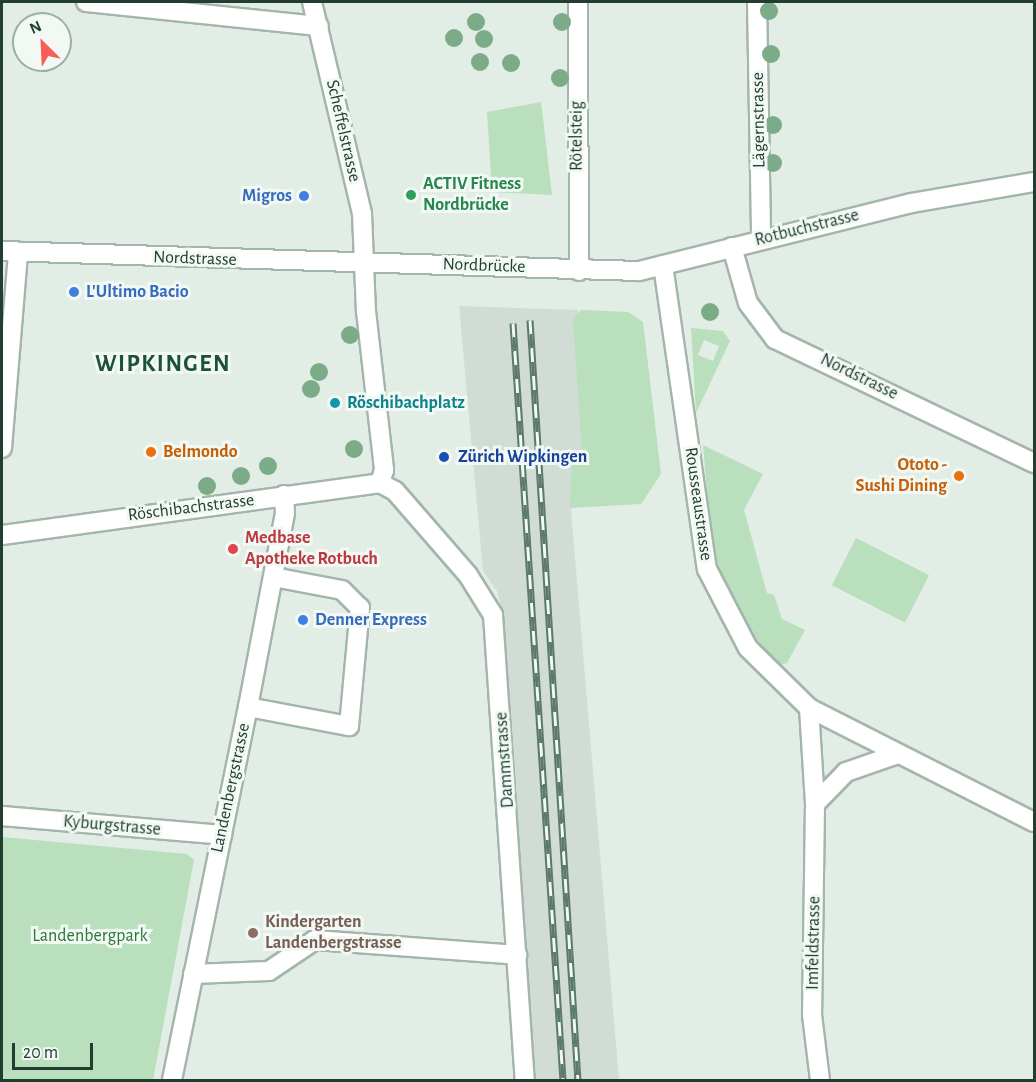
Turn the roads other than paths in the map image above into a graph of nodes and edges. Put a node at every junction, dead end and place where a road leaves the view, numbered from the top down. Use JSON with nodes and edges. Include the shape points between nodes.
{"nodes":[{"id":1,"x":86,"y":2,"type":"edge"},
{"id":2,"x":312,"y":2,"type":"edge"},
{"id":3,"x":578,"y":2,"type":"edge"},
{"id":4,"x":757,"y":2,"type":"edge"},
{"id":5,"x":319,"y":26,"type":"junction"},
{"id":6,"x":1035,"y":182,"type":"edge"},
{"id":7,"x":761,"y":238,"type":"junction"},
{"id":8,"x":732,"y":247,"type":"junction"},
{"id":9,"x":10,"y":252,"type":"edge"},
{"id":10,"x":363,"y":262,"type":"junction"},
{"id":11,"x":389,"y":262,"type":"joint"},
{"id":12,"x":663,"y":265,"type":"junction"},
{"id":13,"x":579,"y":271,"type":"junction"},
{"id":14,"x":2,"y":448,"type":"edge"},
{"id":15,"x":1035,"y":463,"type":"edge"},
{"id":16,"x":380,"y":483,"type":"junction"},
{"id":17,"x":284,"y":495,"type":"junction"},
{"id":18,"x":2,"y":535,"type":"edge"},
{"id":19,"x":273,"y":577,"type":"junction"},
{"id":20,"x":248,"y":707,"type":"junction"},
{"id":21,"x":809,"y":708,"type":"junction"},
{"id":22,"x":898,"y":754,"type":"junction"},
{"id":23,"x":815,"y":804,"type":"junction"},
{"id":24,"x":2,"y":816,"type":"edge"},
{"id":25,"x":1035,"y":822,"type":"edge"},
{"id":26,"x":222,"y":835,"type":"junction"},
{"id":27,"x":517,"y":955,"type":"junction"},
{"id":28,"x":193,"y":974,"type":"junction"},
{"id":29,"x":172,"y":1080,"type":"edge"},
{"id":30,"x":525,"y":1080,"type":"edge"},
{"id":31,"x":820,"y":1080,"type":"edge"}],
"edges":[{"from":1,"to":5,"type":"street"},
{"from":2,"to":5,"type":"street","name":"Scheffelstrasse"},
{"from":3,"to":13,"type":"street","name":"Rötelsteig"},
{"from":4,"to":7,"type":"street","name":"Lägernstrasse"},
{"from":5,"to":10,"type":"street","name":"Scheffelstrasse","via":[[362,213]]},
{"from":6,"to":7,"type":"street","name":"Rotbuchstrasse","via":[[980,188]]},
{"from":7,"to":8,"type":"street","name":"Rotbuchstrasse"},
{"from":8,"to":12,"type":"street","name":"Rotbuchstrasse"},
{"from":8,"to":15,"type":"street","name":"Nordstrasse","via":[[748,303],[775,339]]},
{"from":9,"to":10,"type":"street","name":"Nordstrasse"},
{"from":9,"to":14,"type":"street"},
{"from":10,"to":11,"type":"street","name":"Nordstrasse"},
{"from":10,"to":16,"type":"street","via":[[384,470]]},
{"from":11,"to":13,"type":"street","name":"Nordbrücke"},
{"from":12,"to":13,"type":"street","name":"Rotbuchstrasse"},
{"from":12,"to":21,"type":"street","name":"Rousseaustrasse","via":[[707,569],[748,648]]},
{"from":16,"to":17,"type":"street","name":"Röschibachstrasse"},
{"from":16,"to":27,"type":"street","name":"Dammstrasse","via":[[395,491],[468,575],[493,615]]},
{"from":17,"to":18,"type":"street","name":"Röschibachstrasse"},
{"from":17,"to":19,"type":"street","name":"Landenbergstrasse"},
{"from":19,"to":20,"type":"street","name":"Landenbergstrasse"},
{"from":19,"to":20,"type":"street","via":[[342,590],[360,608],[349,726]]},
{"from":20,"to":26,"type":"street","name":"Landenbergstrasse"},
{"from":21,"to":22,"type":"street","name":"Rousseaustrasse"},
{"from":21,"to":23,"type":"street","name":"Imfeldstrasse"},
{"from":22,"to":23,"type":"street","via":[[846,772]]},
{"from":22,"to":25,"type":"street","name":"Rousseaustrasse"},
{"from":23,"to":31,"type":"street","name":"Imfeldstrasse","via":[[812,1016]]},
{"from":24,"to":26,"type":"street","name":"Kyburgstrasse"},
{"from":26,"to":28,"type":"street","name":"Landenbergstrasse"},
{"from":27,"to":28,"type":"street","via":[[315,940],[269,971]]},
{"from":27,"to":30,"type":"street","name":"Dammstrasse"},
{"from":28,"to":29,"type":"street","name":"Landenbergstrasse"}]}
